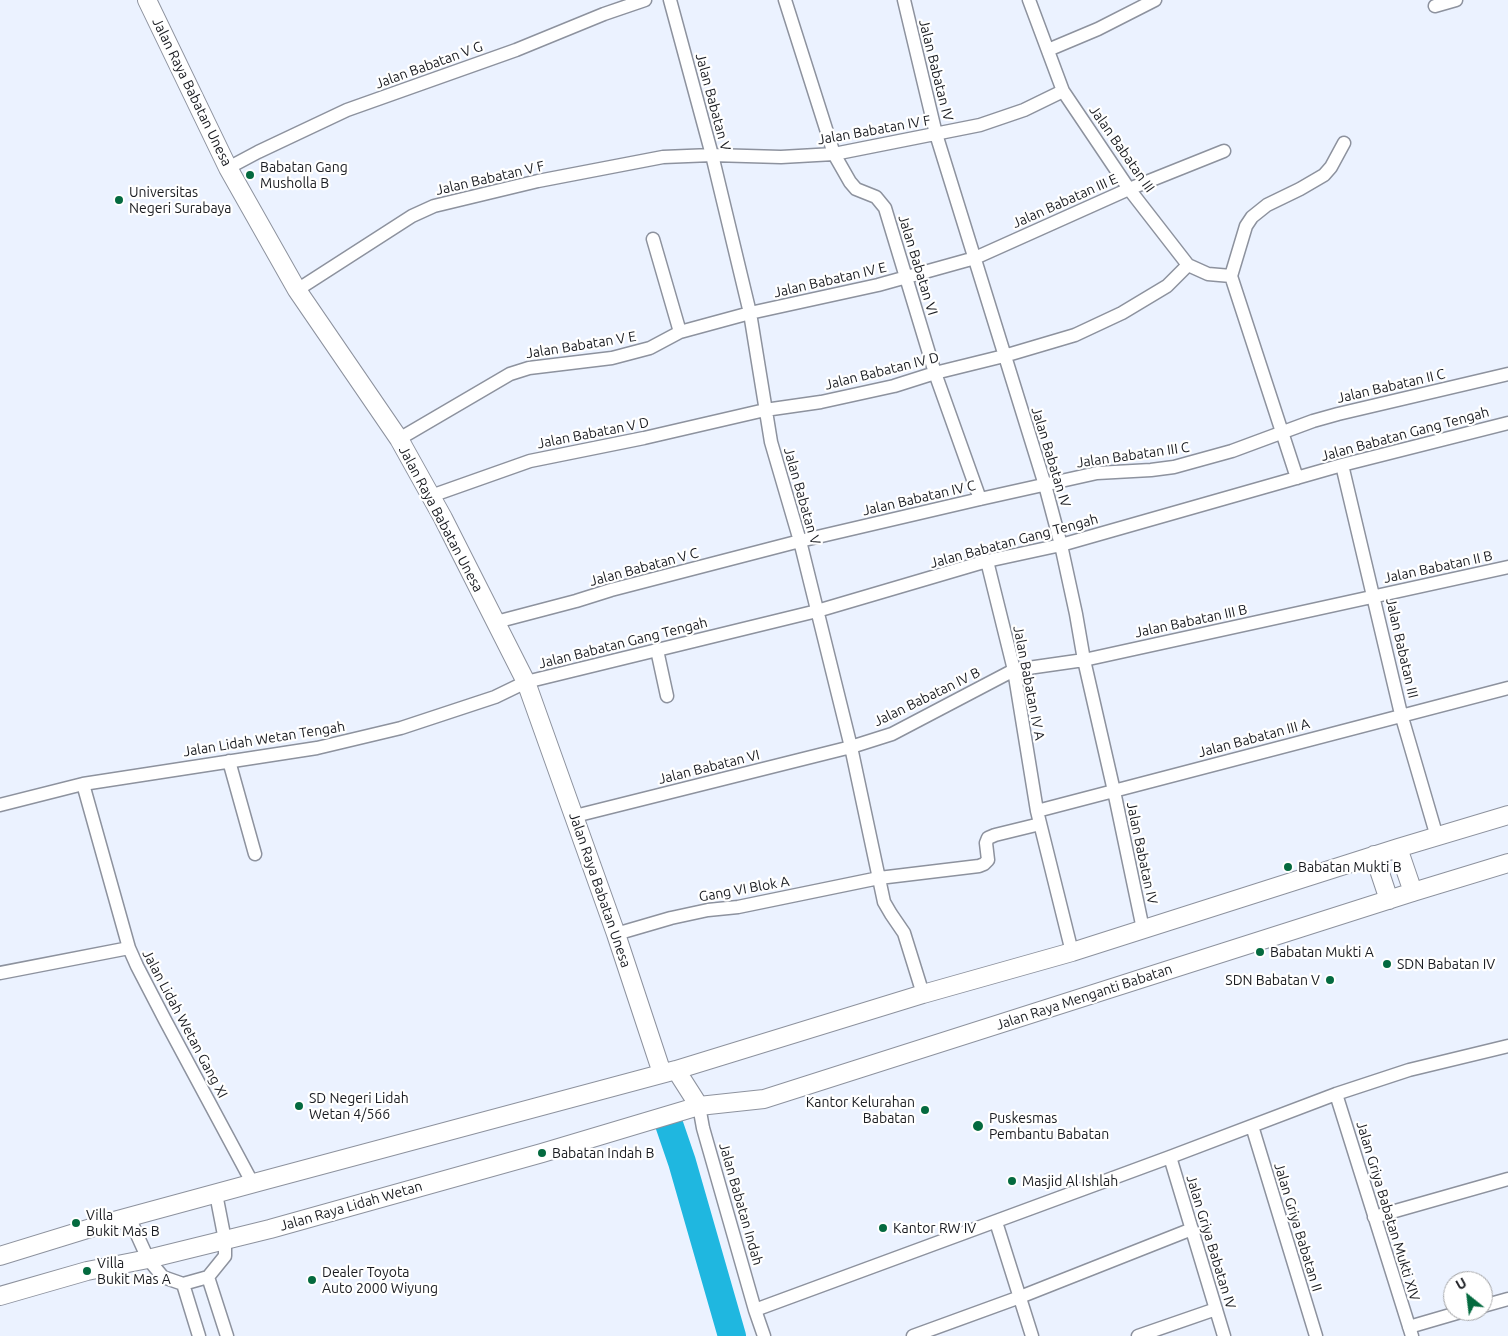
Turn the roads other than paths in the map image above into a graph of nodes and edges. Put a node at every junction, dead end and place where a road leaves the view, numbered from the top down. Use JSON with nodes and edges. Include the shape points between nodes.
{"nodes":[{"id":1,"x":147,"y":0,"type":"edge"},
{"id":2,"x":645,"y":0,"type":"edge"},
{"id":3,"x":670,"y":0,"type":"edge"},
{"id":4,"x":785,"y":0,"type":"edge"},
{"id":5,"x":904,"y":0,"type":"edge"},
{"id":6,"x":1029,"y":0,"type":"edge"},
{"id":7,"x":1155,"y":0,"type":"edge"},
{"id":8,"x":1456,"y":0,"type":"edge"},
{"id":9,"x":1435,"y":6,"type":"dead end"},
{"id":10,"x":1048,"y":50,"type":"junction"},
{"id":11,"x":1063,"y":91,"type":"junction"},
{"id":12,"x":936,"y":134,"type":"junction"},
{"id":13,"x":1344,"y":143,"type":"dead end"},
{"id":14,"x":1224,"y":151,"type":"dead end"},
{"id":15,"x":834,"y":154,"type":"junction"},
{"id":16,"x":712,"y":155,"type":"junction"},
{"id":17,"x":228,"y":168,"type":"junction"},
{"id":18,"x":1129,"y":189,"type":"junction"},
{"id":19,"x":653,"y":239,"type":"dead end"},
{"id":20,"x":975,"y":258,"type":"junction"},
{"id":21,"x":1188,"y":265,"type":"junction"},
{"id":22,"x":1231,"y":276,"type":"junction"},
{"id":23,"x":905,"y":278,"type":"junction"},
{"id":24,"x":297,"y":290,"type":"junction"},
{"id":25,"x":750,"y":313,"type":"junction"},
{"id":26,"x":680,"y":332,"type":"junction"},
{"id":27,"x":1004,"y":356,"type":"junction"},
{"id":28,"x":935,"y":373,"type":"junction"},
{"id":29,"x":1508,"y":374,"type":"edge"},
{"id":30,"x":765,"y":410,"type":"junction"},
{"id":31,"x":1508,"y":423,"type":"edge"},
{"id":32,"x":1283,"y":432,"type":"junction"},
{"id":33,"x":399,"y":439,"type":"junction"},
{"id":34,"x":1342,"y":465,"type":"junction"},
{"id":35,"x":1297,"y":478,"type":"junction"},
{"id":36,"x":1045,"y":485,"type":"junction"},
{"id":37,"x":431,"y":496,"type":"junction"},
{"id":38,"x":980,"y":499,"type":"junction"},
{"id":39,"x":800,"y":542,"type":"junction"},
{"id":40,"x":1061,"y":545,"type":"junction"},
{"id":41,"x":987,"y":561,"type":"junction"},
{"id":42,"x":1508,"y":568,"type":"edge"},
{"id":43,"x":1374,"y":596,"type":"junction"},
{"id":44,"x":817,"y":611,"type":"junction"},
{"id":45,"x":496,"y":622,"type":"junction"},
{"id":46,"x":657,"y":650,"type":"junction"},
{"id":47,"x":1084,"y":660,"type":"junction"},
{"id":48,"x":1014,"y":670,"type":"junction"},
{"id":49,"x":526,"y":682,"type":"junction"},
{"id":50,"x":1508,"y":688,"type":"edge"},
{"id":51,"x":666,"y":696,"type":"dead end"},
{"id":52,"x":1401,"y":714,"type":"junction"},
{"id":53,"x":851,"y":747,"type":"junction"},
{"id":54,"x":229,"y":761,"type":"junction"},
{"id":55,"x":83,"y":784,"type":"junction"},
{"id":56,"x":1114,"y":791,"type":"junction"},
{"id":57,"x":0,"y":804,"type":"edge"},
{"id":58,"x":1037,"y":810,"type":"junction"},
{"id":59,"x":1508,"y":815,"type":"edge"},
{"id":60,"x":575,"y":816,"type":"junction"},
{"id":61,"x":1040,"y":824,"type":"junction"},
{"id":62,"x":1437,"y":837,"type":"junction"},
{"id":63,"x":1400,"y":853,"type":"junction"},
{"id":64,"x":255,"y":854,"type":"dead end"},
{"id":65,"x":1376,"y":861,"type":"junction"},
{"id":66,"x":1508,"y":863,"type":"edge"},
{"id":67,"x":879,"y":878,"type":"junction"},
{"id":68,"x":1410,"y":885,"type":"junction"},
{"id":69,"x":1386,"y":893,"type":"junction"},
{"id":70,"x":1143,"y":930,"type":"junction"},
{"id":71,"x":616,"y":934,"type":"junction"},
{"id":72,"x":129,"y":948,"type":"junction"},
{"id":73,"x":1072,"y":952,"type":"junction"},
{"id":74,"x":0,"y":973,"type":"edge"},
{"id":75,"x":922,"y":994,"type":"junction"},
{"id":76,"x":1508,"y":1046,"type":"edge"},
{"id":77,"x":669,"y":1071,"type":"junction"},
{"id":78,"x":1336,"y":1094,"type":"junction"},
{"id":79,"x":699,"y":1106,"type":"junction"},
{"id":80,"x":1252,"y":1126,"type":"junction"},
{"id":81,"x":1170,"y":1157,"type":"junction"},
{"id":82,"x":1508,"y":1179,"type":"edge"},
{"id":83,"x":253,"y":1184,"type":"junction"},
{"id":84,"x":216,"y":1194,"type":"junction"},
{"id":85,"x":129,"y":1217,"type":"junction"},
{"id":86,"x":1374,"y":1217,"type":"junction"},
{"id":87,"x":996,"y":1222,"type":"junction"},
{"id":88,"x":1192,"y":1229,"type":"junction"},
{"id":89,"x":226,"y":1240,"type":"junction"},
{"id":90,"x":0,"y":1256,"type":"edge"},
{"id":91,"x":148,"y":1259,"type":"junction"},
{"id":92,"x":208,"y":1277,"type":"junction"},
{"id":93,"x":183,"y":1284,"type":"junction"},
{"id":94,"x":0,"y":1296,"type":"edge"},
{"id":95,"x":1020,"y":1297,"type":"junction"},
{"id":96,"x":1508,"y":1299,"type":"edge"},
{"id":97,"x":1493,"y":1303,"type":"edge"},
{"id":98,"x":1216,"y":1309,"type":"junction"},
{"id":99,"x":755,"y":1310,"type":"junction"},
{"id":100,"x":1443,"y":1319,"type":"edge"},
{"id":101,"x":1410,"y":1331,"type":"edge"},
{"id":102,"x":199,"y":1336,"type":"edge"},
{"id":103,"x":227,"y":1336,"type":"edge"},
{"id":104,"x":764,"y":1336,"type":"edge"},
{"id":105,"x":913,"y":1336,"type":"edge"},
{"id":106,"x":1032,"y":1336,"type":"edge"},
{"id":107,"x":1138,"y":1336,"type":"edge"},
{"id":108,"x":1224,"y":1336,"type":"edge"},
{"id":109,"x":1316,"y":1336,"type":"edge"}],
"edges":[{"from":1,"to":17,"type":"main road","name":"Jalan Raya Babatan Unesa"},
{"from":2,"to":17,"type":"street","name":"Jalan Babatan V G","via":[[347,110]]},
{"from":3,"to":16,"type":"street","name":"Jalan Babatan V"},
{"from":4,"to":15,"type":"street","name":"Jalan Babatan VI"},
{"from":5,"to":12,"type":"street","name":"Jalan Babatan IV"},
{"from":6,"to":10,"type":"street","name":"Jalan Babatan III"},
{"from":7,"to":10,"type":"street"},
{"from":8,"to":9,"type":"street"},
{"from":10,"to":11,"type":"street","name":"Jalan Babatan III"},
{"from":11,"to":12,"type":"street","name":"Jalan Babatan IV F","via":[[1024,110],[980,125]]},
{"from":11,"to":18,"type":"street","name":"Jalan Babatan III"},
{"from":12,"to":15,"type":"street","name":"Jalan Babatan IV F"},
{"from":12,"to":20,"type":"street","name":"Jalan Babatan IV"},
{"from":13,"to":22,"type":"street","via":[[1324,175],[1267,205],[1252,217],[1246,226]]},
{"from":14,"to":18,"type":"street","name":"Jalan Babatan III E"},
{"from":15,"to":16,"type":"street","name":"Jalan Babatan IV F","via":[[781,157]]},
{"from":15,"to":23,"type":"street","name":"Jalan Babatan VI","via":[[856,189],[876,197],[885,208]]},
{"from":16,"to":24,"type":"street","name":"Jalan Babatan V F","via":[[663,157],[434,206],[412,216]]},
{"from":16,"to":25,"type":"street","name":"Jalan Babatan V"},
{"from":17,"to":24,"type":"main road","name":"Jalan Raya Babatan Unesa"},
{"from":18,"to":20,"type":"street","name":"Jalan Babatan III E"},
{"from":18,"to":21,"type":"street","name":"Jalan Babatan III"},
{"from":19,"to":26,"type":"street"},
{"from":20,"to":23,"type":"street","name":"Jalan Babatan IV E"},
{"from":20,"to":27,"type":"street","name":"Jalan Babatan IV"},
{"from":21,"to":22,"type":"street","via":[[1208,274]]},
{"from":21,"to":27,"type":"street","name":"Jalan Babatan IV D","via":[[1167,286],[1075,336]]},
{"from":22,"to":32,"type":"street"},
{"from":23,"to":25,"type":"street","name":"Jalan Babatan IV E"},
{"from":23,"to":28,"type":"street","name":"Jalan Babatan VI"},
{"from":24,"to":33,"type":"main road","name":"Jalan Raya Babatan Unesa"},
{"from":25,"to":26,"type":"street","name":"Jalan Babatan V E"},
{"from":25,"to":30,"type":"street","name":"Jalan Babatan V"},
{"from":26,"to":33,"type":"street","name":"Jalan Babatan V E","via":[[650,348],[612,358],[529,368],[510,374]]},
{"from":27,"to":28,"type":"street","name":"Jalan Babatan IV D"},
{"from":27,"to":36,"type":"street","name":"Jalan Babatan IV"},
{"from":28,"to":30,"type":"street","name":"Jalan Babatan IV D","via":[[821,402]]},
{"from":28,"to":38,"type":"street","name":"Jalan Babatan VI"},
{"from":29,"to":32,"type":"street","name":"Jalan Babatan II C","via":[[1338,414]]},
{"from":30,"to":37,"type":"street","name":"Jalan Babatan V D","via":[[530,461]]},
{"from":30,"to":39,"type":"street","name":"Jalan Babatan V"},
{"from":31,"to":34,"type":"street","name":"Jalan Babatan Gang Tengah"},
{"from":32,"to":35,"type":"street"},
{"from":32,"to":36,"type":"street","name":"Jalan Babatan III C","via":[[1232,451],[1174,466],[1097,473]]},
{"from":33,"to":37,"type":"main road","name":"Jalan Raya Babatan Unesa"},
{"from":34,"to":35,"type":"street","name":"Jalan Babatan Gang Tengah"},
{"from":34,"to":43,"type":"street","name":"Jalan Babatan III"},
{"from":35,"to":40,"type":"street","name":"Jalan Babatan Gang Tengah"},
{"from":36,"to":38,"type":"street","name":"Jalan Babatan IV C"},
{"from":36,"to":40,"type":"street","name":"Jalan Babatan IV"},
{"from":37,"to":45,"type":"main road","name":"Jalan Raya Babatan Unesa"},
{"from":38,"to":39,"type":"street","name":"Jalan Babatan IV C"},
{"from":39,"to":44,"type":"street","name":"Jalan Babatan V"},
{"from":39,"to":45,"type":"street","name":"Jalan Babatan V C"},
{"from":40,"to":41,"type":"street","name":"Jalan Babatan Gang Tengah"},
{"from":40,"to":47,"type":"street","name":"Jalan Babatan IV"},
{"from":41,"to":44,"type":"street","name":"Jalan Babatan Gang Tengah"},
{"from":41,"to":48,"type":"street","name":"Jalan Babatan IV A"},
{"from":42,"to":43,"type":"street","name":"Jalan Babatan II B"},
{"from":43,"to":47,"type":"street","name":"Jalan Babatan III B"},
{"from":43,"to":52,"type":"street","name":"Jalan Babatan III"},
{"from":44,"to":46,"type":"street","name":"Jalan Babatan Gang Tengah"},
{"from":44,"to":53,"type":"street","name":"Jalan Babatan V"},
{"from":45,"to":49,"type":"main road","name":"Jalan Raya Babatan Unesa"},
{"from":46,"to":49,"type":"street","name":"Jalan Babatan Gang Tengah"},
{"from":46,"to":51,"type":"street"},
{"from":47,"to":48,"type":"street","name":"Jalan Babatan III B"},
{"from":47,"to":56,"type":"street","name":"Jalan Babatan IV"},
{"from":48,"to":53,"type":"street","name":"Jalan Babatan IV B","via":[[892,734]]},
{"from":48,"to":58,"type":"street","name":"Jalan Babatan IV A"},
{"from":49,"to":54,"type":"street","name":"Jalan Lidah Wetan Tengah","via":[[495,697],[401,728],[317,748]]},
{"from":49,"to":60,"type":"main road","name":"Jalan Raya Babatan Unesa"},
{"from":50,"to":52,"type":"street","name":"Jalan Babatan III A"},
{"from":52,"to":56,"type":"street","name":"Jalan Babatan III A"},
{"from":52,"to":62,"type":"street","name":"Jalan Babatan III"},
{"from":53,"to":60,"type":"street","name":"Jalan Babatan VI"},
{"from":53,"to":67,"type":"street","name":"Jalan Babatan V"},
{"from":54,"to":55,"type":"street","name":"Jalan Lidah Wetan Tengah"},
{"from":54,"to":64,"type":"street"},
{"from":55,"to":57,"type":"street","name":"Jalan Lidah Wetan Tengah"},
{"from":55,"to":72,"type":"street","name":"Jalan Lidah Wetan Gang XI"},
{"from":56,"to":58,"type":"street"},
{"from":56,"to":70,"type":"street","name":"Jalan Babatan IV"},
{"from":58,"to":61,"type":"street","name":"Jalan Babatan IV A"},
{"from":59,"to":62,"type":"main road"},
{"from":60,"to":71,"type":"main road","name":"Jalan Raya Babatan Unesa"},
{"from":61,"to":67,"type":"street","via":[[988,838],[988,860],[979,866]]},
{"from":61,"to":73,"type":"street","name":"Jalan Babatan IV A"},
{"from":62,"to":63,"type":"main road"},
{"from":63,"to":65,"type":"main road"},
{"from":63,"to":68,"type":"main road"},
{"from":65,"to":69,"type":"main road"},
{"from":65,"to":70,"type":"main road"},
{"from":66,"to":68,"type":"main road","name":"Jalan Raya Menganti Babatan"},
{"from":67,"to":71,"type":"street","name":"Gang VI Blok A","via":[[738,907],[708,910]]},
{"from":67,"to":75,"type":"street","name":"Jalan Babatan V","via":[[884,902],[904,932]]},
{"from":68,"to":69,"type":"main road","name":"Jalan Raya Menganti Babatan"},
{"from":69,"to":79,"type":"main road","name":"Jalan Raya Menganti Babatan","via":[[764,1099]]},
{"from":70,"to":73,"type":"main road"},
{"from":71,"to":77,"type":"main road","name":"Jalan Raya Babatan Unesa"},
{"from":72,"to":74,"type":"street"},
{"from":72,"to":83,"type":"street","name":"Jalan Lidah Wetan Gang XI"},
{"from":73,"to":75,"type":"main road"},
{"from":75,"to":77,"type":"main road"},
{"from":76,"to":78,"type":"street","via":[[1409,1070]]},
{"from":77,"to":79,"type":"main road"},
{"from":77,"to":83,"type":"main road"},
{"from":78,"to":80,"type":"street"},
{"from":78,"to":86,"type":"street","name":"Jalan Griya Babatan Mukti XIV"},
{"from":79,"to":89,"type":"main road","name":"Jalan Raya Lidah Wetan"},
{"from":79,"to":99,"type":"street","name":"Jalan Babatan Indah"},
{"from":80,"to":81,"type":"street"},
{"from":80,"to":109,"type":"street","name":"Jalan Griya Babatan II"},
{"from":81,"to":87,"type":"street"},
{"from":81,"to":88,"type":"street","name":"Jalan Griya Babatan IV"},
{"from":82,"to":86,"type":"street"},
{"from":83,"to":84,"type":"main road"},
{"from":84,"to":85,"type":"main road"},
{"from":84,"to":89,"type":"street"},
{"from":85,"to":90,"type":"main road"},
{"from":85,"to":91,"type":"street"},
{"from":86,"to":101,"type":"street","name":"Jalan Griya Babatan Mukti XIV"},
{"from":87,"to":95,"type":"street"},
{"from":87,"to":99,"type":"street"},
{"from":88,"to":95,"type":"street"},
{"from":88,"to":98,"type":"street","name":"Jalan Griya Babatan IV"},
{"from":89,"to":91,"type":"main road","name":"Jalan Raya Lidah Wetan"},
{"from":89,"to":92,"type":"street","via":[[225,1256]]},
{"from":91,"to":93,"type":"street","via":[[164,1277]]},
{"from":91,"to":94,"type":"main road","name":"Jalan Raya Lidah Wetan","via":[[87,1271]]},
{"from":92,"to":93,"type":"street"},
{"from":92,"to":103,"type":"street"},
{"from":93,"to":102,"type":"street"},
{"from":95,"to":105,"type":"street"},
{"from":95,"to":106,"type":"street"},
{"from":96,"to":97,"type":"street"},
{"from":98,"to":107,"type":"street"},
{"from":98,"to":108,"type":"street","name":"Jalan Griya Babatan IV"},
{"from":99,"to":104,"type":"street","name":"Jalan Babatan Indah"},
{"from":100,"to":101,"type":"street"}]}
